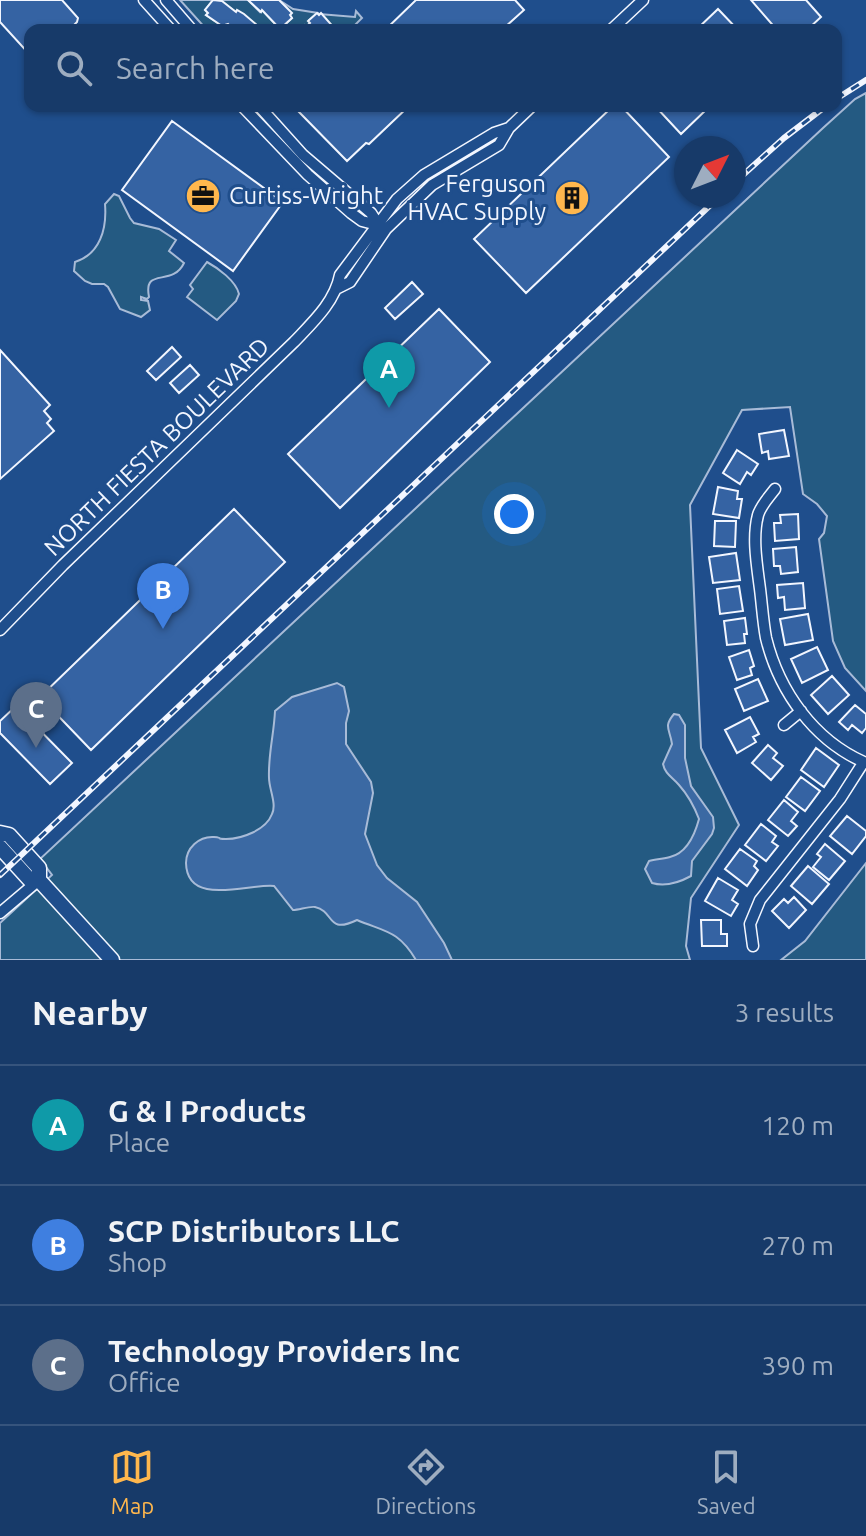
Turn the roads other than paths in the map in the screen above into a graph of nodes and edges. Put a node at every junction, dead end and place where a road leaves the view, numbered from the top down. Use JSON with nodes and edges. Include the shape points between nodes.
{"nodes":[{"id":1,"x":144,"y":0,"type":"edge"},
{"id":2,"x":166,"y":0,"type":"edge"},
{"id":3,"x":643,"y":0,"type":"edge"},
{"id":4,"x":166,"y":24,"type":"edge"},
{"id":5,"x":187,"y":24,"type":"edge"},
{"id":6,"x":617,"y":24,"type":"edge"},
{"id":7,"x":248,"y":112,"type":"edge"},
{"id":8,"x":264,"y":112,"type":"edge"},
{"id":9,"x":526,"y":112,"type":"edge"},
{"id":10,"x":382,"y":226,"type":"junction"},
{"id":11,"x":775,"y":489,"type":"dead end"},
{"id":12,"x":0,"y":630,"type":"edge"},
{"id":13,"x":801,"y":711,"type":"junction"},
{"id":14,"x":784,"y":725,"type":"dead end"},
{"id":15,"x":865,"y":763,"type":"edge"},
{"id":16,"x":0,"y":833,"type":"edge"},
{"id":17,"x":0,"y":847,"type":"edge"},
{"id":18,"x":39,"y":880,"type":"junction"},
{"id":19,"x":0,"y":913,"type":"edge"},
{"id":20,"x":753,"y":946,"type":"dead end"},
{"id":21,"x":112,"y":960,"type":"edge"}],
"edges":[{"from":1,"to":4,"type":"street"},
{"from":2,"to":5,"type":"street"},
{"from":3,"to":6,"type":"street"},
{"from":7,"to":10,"type":"street","via":[[351,213]]},
{"from":8,"to":10,"type":"street","via":[[303,155]]},
{"from":9,"to":10,"type":"street","name":"NORTH FIESTA BOULEVARD","via":[[509,128],[424,175],[397,199]]},
{"from":10,"to":12,"type":"street","name":"NORTH FIESTA BOULEVARD","via":[[294,342]]},
{"from":11,"to":13,"type":"street","via":[[758,513],[757,565],[773,660]]},
{"from":13,"to":14,"type":"street"},
{"from":13,"to":15,"type":"street","via":[[833,745]]},
{"from":15,"to":20,"type":"street","via":[[760,900],[750,924]]},
{"from":16,"to":18,"type":"main road","via":[[9,835],[39,868]]},
{"from":17,"to":18,"type":"main road","via":[[30,880]]},
{"from":18,"to":19,"type":"street"},
{"from":18,"to":21,"type":"main road"}]}
